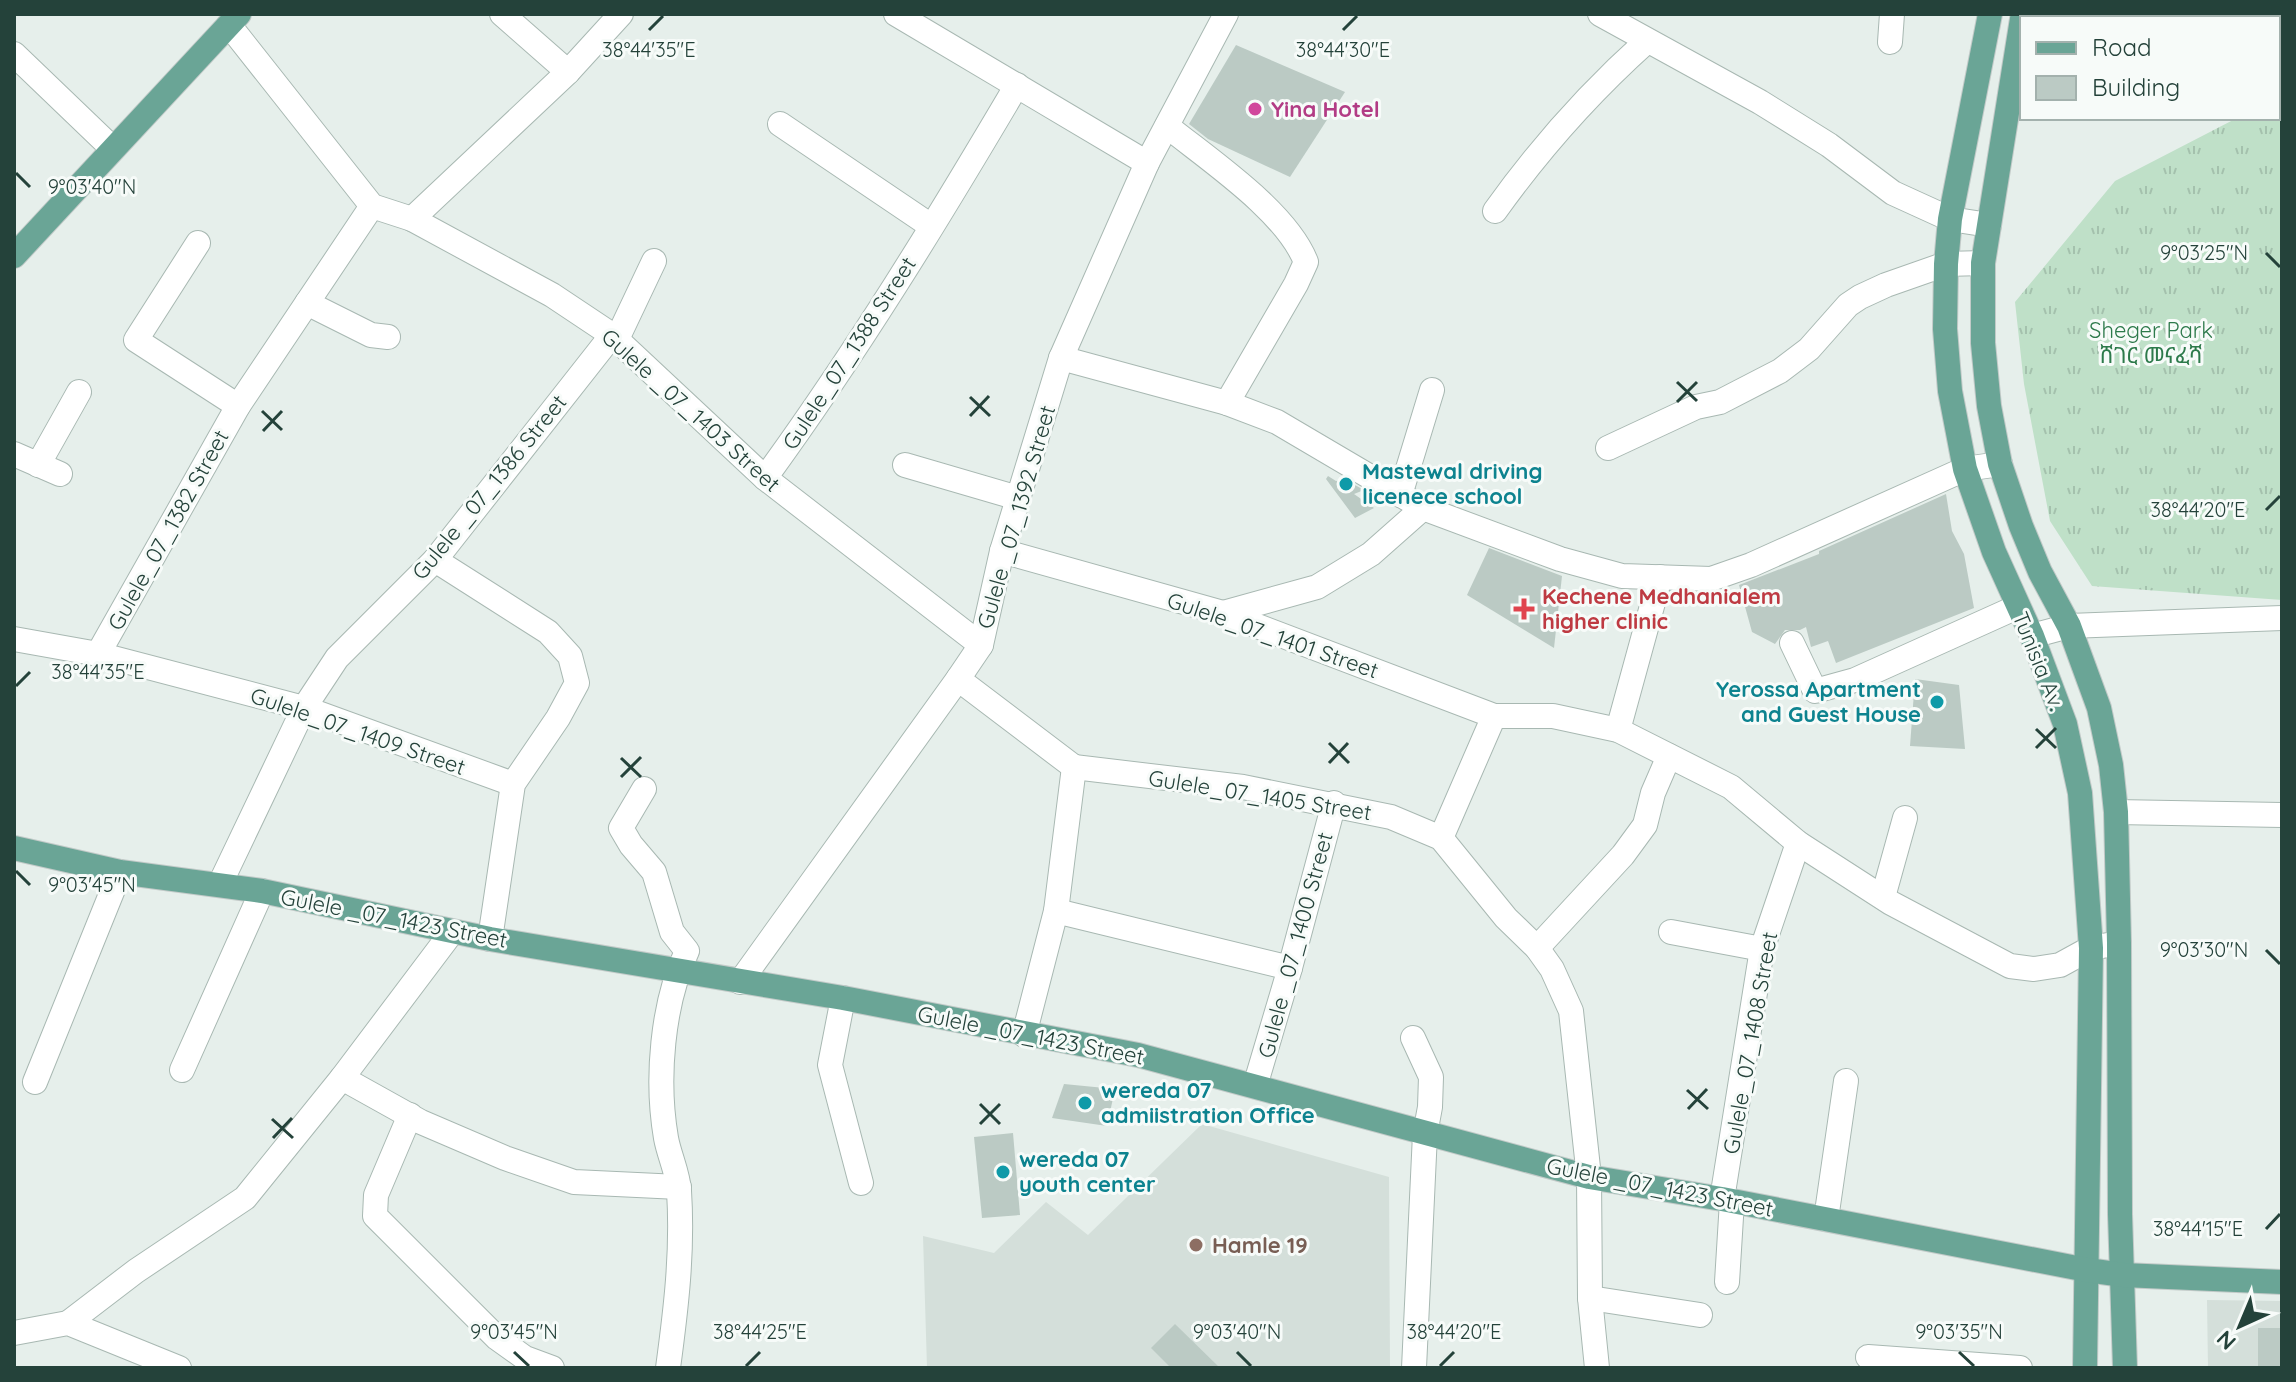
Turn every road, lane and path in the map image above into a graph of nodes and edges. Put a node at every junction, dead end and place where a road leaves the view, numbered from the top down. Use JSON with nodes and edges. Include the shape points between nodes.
{"nodes":[{"id":1,"x":621,"y":14,"type":"edge"},
{"id":2,"x":896,"y":14,"type":"edge"},
{"id":3,"x":1226,"y":14,"type":"edge"},
{"id":4,"x":1600,"y":14,"type":"edge"},
{"id":5,"x":1892,"y":14,"type":"edge"},
{"id":6,"x":1990,"y":14,"type":"edge"},
{"id":7,"x":511,"y":17,"type":"edge"},
{"id":8,"x":234,"y":19,"type":"edge"},
{"id":9,"x":2020,"y":30,"type":"edge"},
{"id":10,"x":1647,"y":41,"type":"junction"},
{"id":11,"x":1890,"y":42,"type":"dead end"},
{"id":12,"x":14,"y":54,"type":"edge"},
{"id":13,"x":568,"y":72,"type":"junction"},
{"id":14,"x":1017,"y":85,"type":"junction"},
{"id":15,"x":780,"y":124,"type":"dead end"},
{"id":16,"x":1167,"y":126,"type":"junction"},
{"id":17,"x":113,"y":149,"type":"junction"},
{"id":18,"x":1147,"y":163,"type":"junction"},
{"id":19,"x":372,"y":206,"type":"junction"},
{"id":20,"x":1495,"y":211,"type":"dead end"},
{"id":21,"x":412,"y":219,"type":"junction"},
{"id":22,"x":1950,"y":219,"type":"junction"},
{"id":23,"x":1989,"y":225,"type":"junction"},
{"id":24,"x":931,"y":226,"type":"junction"},
{"id":25,"x":198,"y":243,"type":"dead end"},
{"id":26,"x":14,"y":256,"type":"edge"},
{"id":27,"x":654,"y":261,"type":"dead end"},
{"id":28,"x":1983,"y":263,"type":"junction"},
{"id":29,"x":1946,"y":264,"type":"junction"},
{"id":30,"x":307,"y":303,"type":"junction"},
{"id":31,"x":388,"y":337,"type":"dead end"},
{"id":32,"x":614,"y":337,"type":"junction"},
{"id":33,"x":1061,"y":358,"type":"junction"},
{"id":34,"x":1432,"y":390,"type":"dead end"},
{"id":35,"x":79,"y":392,"type":"dead end"},
{"id":36,"x":1227,"y":403,"type":"junction"},
{"id":37,"x":238,"y":406,"type":"junction"},
{"id":38,"x":1608,"y":448,"type":"dead end"},
{"id":39,"x":14,"y":454,"type":"edge"},
{"id":40,"x":2000,"y":464,"type":"junction"},
{"id":41,"x":38,"y":465,"type":"junction"},
{"id":42,"x":905,"y":465,"type":"dead end"},
{"id":43,"x":1965,"y":469,"type":"junction"},
{"id":44,"x":60,"y":474,"type":"dead end"},
{"id":45,"x":765,"y":478,"type":"junction"},
{"id":46,"x":1400,"y":495,"type":"junction"},
{"id":47,"x":1018,"y":498,"type":"junction"},
{"id":48,"x":1423,"y":508,"type":"junction"},
{"id":49,"x":1002,"y":551,"type":"junction"},
{"id":50,"x":435,"y":560,"type":"junction"},
{"id":51,"x":1660,"y":577,"type":"junction"},
{"id":52,"x":2017,"y":607,"type":"junction"},
{"id":53,"x":1223,"y":613,"type":"junction"},
{"id":54,"x":2282,"y":618,"type":"edge"},
{"id":55,"x":2069,"y":626,"type":"junction"},
{"id":56,"x":2032,"y":636,"type":"junction"},
{"id":57,"x":14,"y":639,"type":"edge"},
{"id":58,"x":1792,"y":643,"type":"dead end"},
{"id":59,"x":981,"y":645,"type":"junction"},
{"id":60,"x":98,"y":654,"type":"junction"},
{"id":61,"x":958,"y":679,"type":"junction"},
{"id":62,"x":304,"y":708,"type":"junction"},
{"id":63,"x":1494,"y":716,"type":"junction"},
{"id":64,"x":1618,"y":730,"type":"junction"},
{"id":65,"x":1669,"y":756,"type":"junction"},
{"id":66,"x":1074,"y":767,"type":"junction"},
{"id":67,"x":513,"y":784,"type":"junction"},
{"id":68,"x":644,"y":789,"type":"dead end"},
{"id":69,"x":1334,"y":803,"type":"junction"},
{"id":70,"x":2116,"y":812,"type":"junction"},
{"id":71,"x":2282,"y":815,"type":"edge"},
{"id":72,"x":1905,"y":818,"type":"dead end"},
{"id":73,"x":1441,"y":838,"type":"junction"},
{"id":74,"x":1798,"y":843,"type":"junction"},
{"id":75,"x":14,"y":848,"type":"edge"},
{"id":76,"x":120,"y":872,"type":"junction"},
{"id":77,"x":220,"y":884,"type":"junction"},
{"id":78,"x":262,"y":891,"type":"junction"},
{"id":79,"x":1883,"y":897,"type":"junction"},
{"id":80,"x":1056,"y":911,"type":"junction"},
{"id":81,"x":452,"y":932,"type":"junction"},
{"id":82,"x":1671,"y":932,"type":"dead end"},
{"id":83,"x":490,"y":939,"type":"junction"},
{"id":84,"x":2119,"y":943,"type":"junction"},
{"id":85,"x":1537,"y":948,"type":"junction"},
{"id":86,"x":2091,"y":948,"type":"junction"},
{"id":87,"x":1762,"y":949,"type":"junction"},
{"id":88,"x":1290,"y":968,"type":"junction"},
{"id":89,"x":678,"y":970,"type":"junction"},
{"id":90,"x":740,"y":982,"type":"junction"},
{"id":91,"x":843,"y":998,"type":"junction"},
{"id":92,"x":1024,"y":1035,"type":"junction"},
{"id":93,"x":1413,"y":1038,"type":"dead end"},
{"id":94,"x":182,"y":1070,"type":"dead end"},
{"id":95,"x":342,"y":1078,"type":"junction"},
{"id":96,"x":1846,"y":1081,"type":"dead end"},
{"id":97,"x":35,"y":1082,"type":"dead end"},
{"id":98,"x":1255,"y":1086,"type":"junction"},
{"id":99,"x":410,"y":1115,"type":"junction"},
{"id":100,"x":1425,"y":1134,"type":"junction"},
{"id":101,"x":1589,"y":1177,"type":"junction"},
{"id":102,"x":861,"y":1183,"type":"dead end"},
{"id":103,"x":679,"y":1187,"type":"junction"},
{"id":104,"x":1727,"y":1200,"type":"junction"},
{"id":105,"x":1826,"y":1219,"type":"junction"},
{"id":106,"x":2087,"y":1270,"type":"junction"},
{"id":107,"x":2123,"y":1275,"type":"junction"},
{"id":108,"x":1727,"y":1282,"type":"dead end"},
{"id":109,"x":2282,"y":1282,"type":"edge"},
{"id":110,"x":1590,"y":1298,"type":"junction"},
{"id":111,"x":1700,"y":1315,"type":"dead end"},
{"id":112,"x":68,"y":1323,"type":"junction"},
{"id":113,"x":14,"y":1333,"type":"edge"},
{"id":114,"x":1868,"y":1357,"type":"dead end"},
{"id":115,"x":175,"y":1367,"type":"edge"},
{"id":116,"x":552,"y":1368,"type":"edge"},
{"id":117,"x":668,"y":1368,"type":"edge"},
{"id":118,"x":1414,"y":1368,"type":"edge"},
{"id":119,"x":1597,"y":1368,"type":"edge"},
{"id":120,"x":2020,"y":1368,"type":"edge"},
{"id":121,"x":2085,"y":1368,"type":"edge"},
{"id":122,"x":2125,"y":1368,"type":"edge"}],
"edges":[{"from":1,"to":13,"type":"street"},
{"from":2,"to":14,"type":"street"},
{"from":3,"to":16,"type":"street","name":"Gulele _07_1392 Street"},
{"from":4,"to":10,"type":"street"},
{"from":5,"to":11,"type":"street"},
{"from":6,"to":22,"type":"main road","name":"Tunisia Av."},
{"from":7,"to":13,"type":"street"},
{"from":8,"to":17,"type":"main road"},
{"from":8,"to":19,"type":"street"},
{"from":9,"to":23,"type":"main road","name":"Tunisia Av."},
{"from":10,"to":20,"type":"street","via":[[1553,135]]},
{"from":10,"to":22,"type":"street","via":[[1760,102],[1893,193]]},
{"from":12,"to":17,"type":"street"},
{"from":13,"to":21,"type":"street"},
{"from":14,"to":18,"type":"street"},
{"from":14,"to":24,"type":"street","name":"Gulele_07_1388 Street"},
{"from":15,"to":24,"type":"street"},
{"from":16,"to":18,"type":"street","name":"Gulele _07_1392 Street"},
{"from":16,"to":36,"type":"street","via":[[1267,208],[1306,262]]},
{"from":17,"to":26,"type":"main road"},
{"from":18,"to":33,"type":"street","name":"Gulele _07_1392 Street"},
{"from":19,"to":21,"type":"street","name":"Gulele _07_1403 Street"},
{"from":19,"to":30,"type":"street","name":"Gulele_07_1382 Street"},
{"from":21,"to":32,"type":"street","name":"Gulele _07_1403 Street","via":[[552,295]]},
{"from":22,"to":23,"type":"street"},
{"from":22,"to":29,"type":"main road","name":"Tunisia Av."},
{"from":23,"to":28,"type":"main road","name":"Tunisia Av."},
{"from":24,"to":45,"type":"street","name":"Gulele_07_1388 Street"},
{"from":25,"to":37,"type":"street","name":"Gulele_07_1382 Street","via":[[136,340]]},
{"from":27,"to":32,"type":"street","name":"Gulele _07_1386 Street"},
{"from":28,"to":29,"type":"street"},
{"from":28,"to":40,"type":"main road","name":"Tunisia Av.","via":[[1983,343]]},
{"from":29,"to":38,"type":"street","via":[[1848,305],[1809,349],[1780,371]]},
{"from":29,"to":43,"type":"main road","name":"Tunisia Av.","via":[[1950,391]]},
{"from":30,"to":31,"type":"street","via":[[371,335]]},
{"from":30,"to":37,"type":"street","name":"Gulele_07_1382 Street"},
{"from":32,"to":45,"type":"street","name":"Gulele _07_1403 Street"},
{"from":32,"to":50,"type":"street","name":"Gulele _07_1386 Street"},
{"from":33,"to":36,"type":"street"},
{"from":33,"to":47,"type":"street","name":"Gulele _07_1392 Street"},
{"from":34,"to":46,"type":"street"},
{"from":35,"to":41,"type":"street"},
{"from":36,"to":46,"type":"street","via":[[1277,422]]},
{"from":37,"to":60,"type":"street","name":"Gulele_07_1382 Street"},
{"from":39,"to":41,"type":"street"},
{"from":40,"to":43,"type":"street"},
{"from":40,"to":55,"type":"main road","name":"Tunisia Av.","via":[[2035,561]]},
{"from":41,"to":44,"type":"street"},
{"from":42,"to":47,"type":"street"},
{"from":43,"to":51,"type":"street","via":[[1751,565],[1711,579]]},
{"from":43,"to":52,"type":"main road","name":"Tunisia Av."},
{"from":45,"to":59,"type":"street","name":"Gulele _07_1403 Street"},
{"from":46,"to":48,"type":"street"},
{"from":47,"to":49,"type":"street","name":"Gulele _07_1392 Street"},
{"from":48,"to":51,"type":"street","via":[[1560,559],[1622,576]]},
{"from":48,"to":53,"type":"street","via":[[1371,554],[1317,587]]},
{"from":49,"to":53,"type":"street","name":"Gulele_07_1401 Street"},
{"from":49,"to":59,"type":"street","name":"Gulele _07_1392 Street"},
{"from":50,"to":62,"type":"street","name":"Gulele _07_1386 Street","via":[[337,658]]},
{"from":50,"to":67,"type":"street","via":[[548,632],[570,656],[577,683]]},
{"from":51,"to":64,"type":"street"},
{"from":52,"to":56,"type":"main road","name":"Tunisia Av."},
{"from":52,"to":58,"type":"street","via":[[1855,680],[1815,691]]},
{"from":53,"to":63,"type":"street","name":"Gulele_07_1401 Street"},
{"from":54,"to":55,"type":"street"},
{"from":55,"to":56,"type":"street"},
{"from":55,"to":70,"type":"main road","name":"Tunisia Av.","via":[[2099,708]]},
{"from":56,"to":86,"type":"main road","name":"Tunisia Av.","via":[[2075,762]]},
{"from":57,"to":60,"type":"street","name":"Gulele_07_1409 Street"},
{"from":59,"to":61,"type":"street","name":"Gulele _07_1392 Street"},
{"from":60,"to":62,"type":"street","name":"Gulele_07_1409 Street"},
{"from":61,"to":66,"type":"street"},
{"from":61,"to":90,"type":"street","name":"Gulele _07_1392 Street"},
{"from":62,"to":67,"type":"street","name":"Gulele_07_1409 Street"},
{"from":62,"to":77,"type":"street","name":"Gulele _07_1386 Street"},
{"from":63,"to":64,"type":"street","name":"Gulele_07_1401 Street","via":[[1553,716]]},
{"from":63,"to":73,"type":"street"},
{"from":64,"to":65,"type":"street","name":"Gulele_07_1401 Street"},
{"from":65,"to":74,"type":"street","name":"Gulele_07_1401 Street","via":[[1731,787]]},
{"from":65,"to":85,"type":"street","via":[[1645,825]]},
{"from":66,"to":69,"type":"street","name":"Gulele_07_1405 Street"},
{"from":66,"to":80,"type":"street"},
{"from":67,"to":83,"type":"street"},
{"from":68,"to":89,"type":"street","via":[[621,828],[654,872],[672,932],[687,951]]},
{"from":69,"to":73,"type":"street","name":"Gulele_07_1405 Street","via":[[1391,817]]},
{"from":69,"to":88,"type":"street","name":"Gulele _07_1400 Street"},
{"from":70,"to":71,"type":"street"},
{"from":70,"to":84,"type":"main road","name":"Tunisia Av."},
{"from":72,"to":79,"type":"street"},
{"from":73,"to":85,"type":"street","name":"Gulele_07_1405 Street"},
{"from":74,"to":79,"type":"street","name":"Gulele_07_1401 Street"},
{"from":74,"to":87,"type":"street","name":"Gulele_07_1408 Street"},
{"from":75,"to":76,"type":"main road","name":"Gulele _07_1423 Street"},
{"from":76,"to":77,"type":"main road","name":"Gulele _07_1423 Street"},
{"from":76,"to":97,"type":"street"},
{"from":77,"to":78,"type":"main road","name":"Gulele _07_1423 Street"},
{"from":78,"to":81,"type":"main road","name":"Gulele _07_1423 Street"},
{"from":78,"to":94,"type":"street"},
{"from":79,"to":86,"type":"street","name":"Gulele_07_1401 Street","via":[[2010,966],[2060,965]]},
{"from":80,"to":88,"type":"street"},
{"from":80,"to":92,"type":"street"},
{"from":81,"to":83,"type":"main road","name":"Gulele _07_1423 Street"},
{"from":81,"to":95,"type":"street"},
{"from":82,"to":87,"type":"street"},
{"from":83,"to":89,"type":"main road","name":"Gulele _07_1423 Street"},
{"from":84,"to":86,"type":"street","name":"Gulele_07_1401 Street"},
{"from":84,"to":107,"type":"main road","name":"Tunisia Av."},
{"from":85,"to":101,"type":"street","name":"Gulele_07_1405 Street","via":[[1571,1011]]},
{"from":86,"to":106,"type":"main road","name":"Tunisia Av."},
{"from":87,"to":104,"type":"street","name":"Gulele_07_1408 Street"},
{"from":88,"to":98,"type":"street","name":"Gulele _07_1400 Street"},
{"from":89,"to":90,"type":"main road","name":"Gulele _07_1423 Street"},
{"from":89,"to":103,"type":"street","via":[[662,1051],[666,1137]]},
{"from":90,"to":91,"type":"main road","name":"Gulele _07_1423 Street"},
{"from":91,"to":92,"type":"main road","name":"Gulele _07_1423 Street"},
{"from":91,"to":102,"type":"street","via":[[830,1065]]},
{"from":92,"to":98,"type":"main road","name":"Gulele _07_1423 Street","via":[[1138,1055]]},
{"from":93,"to":100,"type":"street","via":[[1431,1077]]},
{"from":95,"to":99,"type":"street"},
{"from":95,"to":112,"type":"street","via":[[245,1198]]},
{"from":96,"to":105,"type":"street"},
{"from":98,"to":100,"type":"main road","name":"Gulele _07_1423 Street"},
{"from":99,"to":103,"type":"street","via":[[574,1182]]},
{"from":99,"to":116,"type":"street","via":[[376,1195],[375,1216],[497,1338],[525,1358]]},
{"from":100,"to":101,"type":"main road","name":"Gulele _07_1423 Street"},
{"from":100,"to":118,"type":"street"},
{"from":101,"to":104,"type":"main road","name":"Gulele _07_1423 Street"},
{"from":101,"to":110,"type":"street","name":"Gulele_07_1405 Street"},
{"from":103,"to":117,"type":"street","via":[[681,1269]]},
{"from":104,"to":105,"type":"main road","name":"Gulele _07_1423 Street"},
{"from":104,"to":108,"type":"street","name":"Gulele_07_1408 Street"},
{"from":105,"to":106,"type":"main road","name":"Gulele _07_1423 Street"},
{"from":106,"to":107,"type":"main road","name":"Gulele _07_1423 Street"},
{"from":106,"to":121,"type":"main road","name":"Tunisia Av."},
{"from":107,"to":109,"type":"main road","name":"Gulele _07_1423 Street"},
{"from":107,"to":122,"type":"main road","name":"Tunisia Av."},
{"from":110,"to":111,"type":"street"},
{"from":110,"to":119,"type":"street","name":"Gulele_07_1405 Street"},
{"from":112,"to":113,"type":"street"},
{"from":112,"to":115,"type":"street"},
{"from":114,"to":120,"type":"street"}]}
